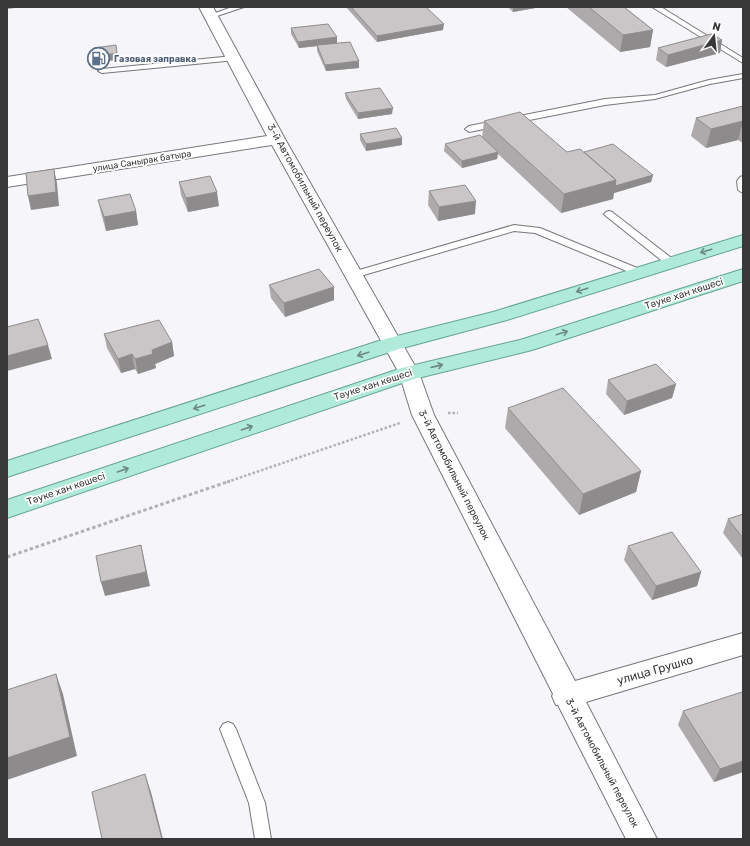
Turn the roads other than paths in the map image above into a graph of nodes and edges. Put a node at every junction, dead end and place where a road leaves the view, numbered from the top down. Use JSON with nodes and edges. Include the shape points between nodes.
{"nodes":[{"id":1,"x":240,"y":7,"type":"edge"},
{"id":2,"x":656,"y":7,"type":"edge"},
{"id":3,"x":208,"y":11,"type":"edge"},
{"id":4,"x":233,"y":58,"type":"junction"},
{"id":5,"x":743,"y":61,"type":"edge"},
{"id":6,"x":102,"y":71,"type":"dead end"},
{"id":7,"x":743,"y":76,"type":"edge"},
{"id":8,"x":469,"y":129,"type":"dead end"},
{"id":9,"x":277,"y":139,"type":"junction"},
{"id":10,"x":743,"y":179,"type":"edge"},
{"id":11,"x":7,"y":182,"type":"edge"},
{"id":12,"x":743,"y":190,"type":"edge"},
{"id":13,"x":609,"y":214,"type":"dead end"},
{"id":14,"x":743,"y":240,"type":"edge"},
{"id":15,"x":670,"y":262,"type":"junction"},
{"id":16,"x":638,"y":272,"type":"junction"},
{"id":17,"x":353,"y":275,"type":"junction"},
{"id":18,"x":743,"y":275,"type":"edge"},
{"id":19,"x":392,"y":344,"type":"junction"},
{"id":20,"x":409,"y":373,"type":"junction"},
{"id":21,"x":7,"y":468,"type":"edge"},
{"id":22,"x":7,"y":509,"type":"edge"},
{"id":23,"x":743,"y":644,"type":"edge"},
{"id":24,"x":566,"y":696,"type":"junction"},
{"id":25,"x":228,"y":729,"type":"dead end"},
{"id":26,"x":263,"y":839,"type":"edge"},
{"id":27,"x":642,"y":839,"type":"edge"}],
"edges":[{"from":1,"to":3,"type":"lane"},
{"from":2,"to":5,"type":"lane"},
{"from":3,"to":4,"type":"street","name":"3-й Автомобильный переулок"},
{"from":4,"to":6,"type":"lane"},
{"from":4,"to":9,"type":"street","name":"3-й Автомобильный переулок"},
{"from":7,"to":8,"type":"lane","via":[[709,82],[655,97],[605,102]]},
{"from":9,"to":11,"type":"street","name":"улица Санырак батыра"},
{"from":9,"to":17,"type":"street","name":"3-й Автомобильный переулок"},
{"from":10,"to":12,"type":"lane"},
{"from":13,"to":15,"type":"lane"},
{"from":14,"to":15,"type":"main road","one_way":true},
{"from":15,"to":16,"type":"main road"},
{"from":16,"to":17,"type":"lane","via":[[537,230],[514,228]]},
{"from":16,"to":19,"type":"main road","one_way":true,"via":[[500,316]]},
{"from":17,"to":19,"type":"street","name":"3-й Автомобильный переулок"},
{"from":20,"to":18,"type":"main road","name":"Тәуке хан көшесі","one_way":true,"via":[[525,345]]},
{"from":19,"to":20,"type":"street","name":"3-й Автомобильный переулок"},
{"from":19,"to":21,"type":"main road","one_way":true},
{"from":22,"to":20,"type":"main road","name":"Тәуке хан көшесі","one_way":true},
{"from":20,"to":24,"type":"street","name":"3-й Автомобильный переулок","via":[[422,415]]},
{"from":23,"to":24,"type":"street","name":"улица Грушко"},
{"from":24,"to":27,"type":"street","name":"3-й Автомобильный переулок"},
{"from":25,"to":26,"type":"lane","via":[[257,803]]}]}
